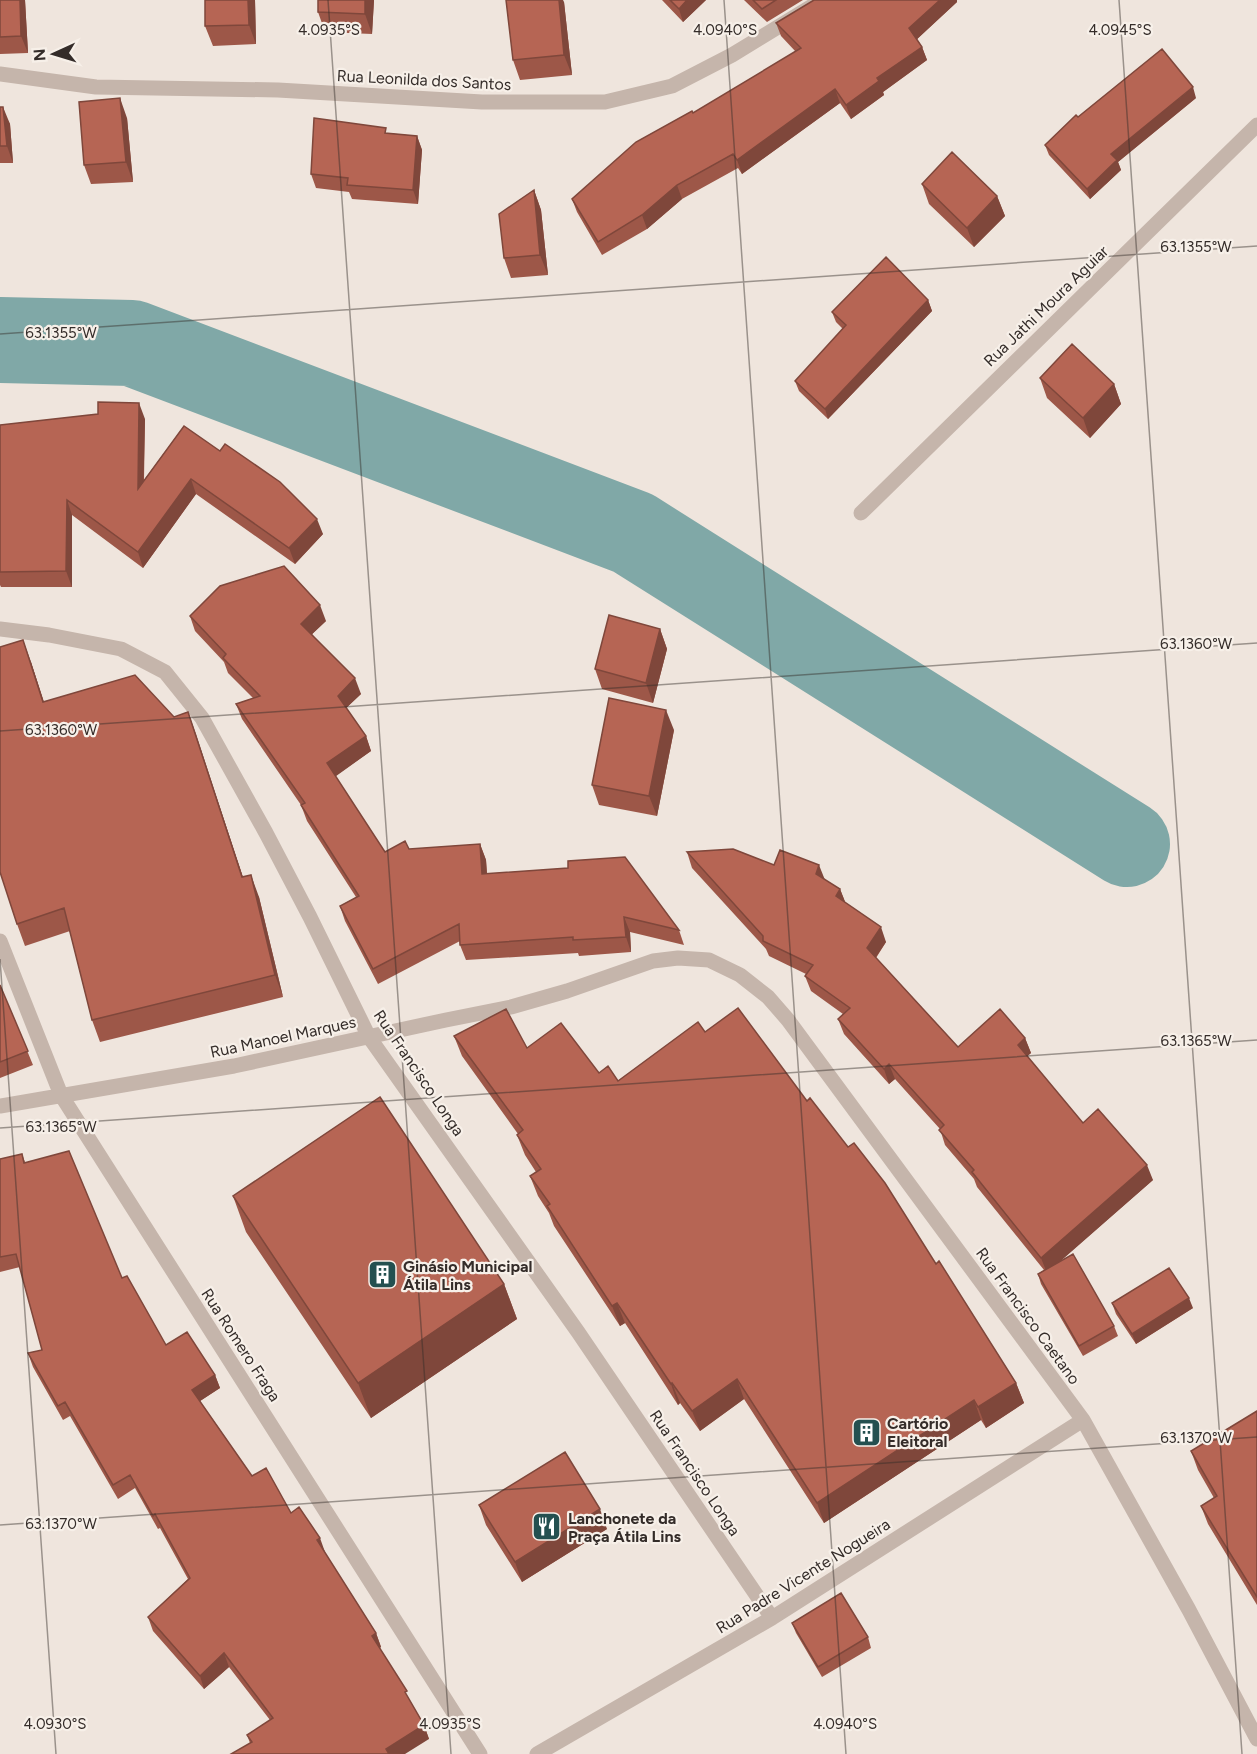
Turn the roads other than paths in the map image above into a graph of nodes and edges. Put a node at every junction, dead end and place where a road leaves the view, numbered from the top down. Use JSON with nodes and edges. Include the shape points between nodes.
{"nodes":[{"id":1,"x":822,"y":0,"type":"edge"},
{"id":2,"x":0,"y":74,"type":"edge"},
{"id":3,"x":1257,"y":125,"type":"edge"},
{"id":4,"x":861,"y":513,"type":"dead end"},
{"id":5,"x":0,"y":630,"type":"edge"},
{"id":6,"x":0,"y":941,"type":"edge"},
{"id":7,"x":710,"y":960,"type":"joint"},
{"id":8,"x":369,"y":1037,"type":"junction"},
{"id":9,"x":61,"y":1095,"type":"junction"},
{"id":10,"x":0,"y":1106,"type":"edge"},
{"id":11,"x":1083,"y":1420,"type":"junction"},
{"id":12,"x":772,"y":1618,"type":"junction"},
{"id":13,"x":1257,"y":1739,"type":"edge"},
{"id":14,"x":480,"y":1754,"type":"edge"},
{"id":15,"x":537,"y":1754,"type":"edge"}],
"edges":[{"from":1,"to":2,"type":"street","name":"Rua Leonilda dos Santos","via":[[732,56],[672,86],[605,102],[482,102],[278,90],[96,87]]},
{"from":3,"to":4,"type":"street","name":"Rua Jathi Moura Aguiar"},
{"from":5,"to":8,"type":"street","name":"Rua Francisco Longa","via":[[49,634],[121,649],[165,672],[202,718],[310,916]]},
{"from":6,"to":9,"type":"street","name":"Rua Romero Fraga"},
{"from":7,"to":8,"type":"street","name":"Rua Manoel Marques","via":[[653,961],[511,1007]]},
{"from":7,"to":11,"type":"street","name":"Rua Francisco Caetano","via":[[740,975],[768,997],[788,1020]]},
{"from":8,"to":9,"type":"street","name":"Rua Manoel Marques","via":[[234,1066]]},
{"from":8,"to":12,"type":"street","name":"Rua Francisco Longa","via":[[578,1332]]},
{"from":9,"to":10,"type":"street","name":"Rua Manoel Marques"},
{"from":9,"to":14,"type":"street","name":"Rua Romero Fraga"},
{"from":11,"to":12,"type":"street","name":"Rua Padre Vicente Nogueira"},
{"from":11,"to":13,"type":"street","name":"Rua Francisco Caetano"},
{"from":12,"to":15,"type":"street","name":"Rua Padre Vicente Nogueira"}]}
